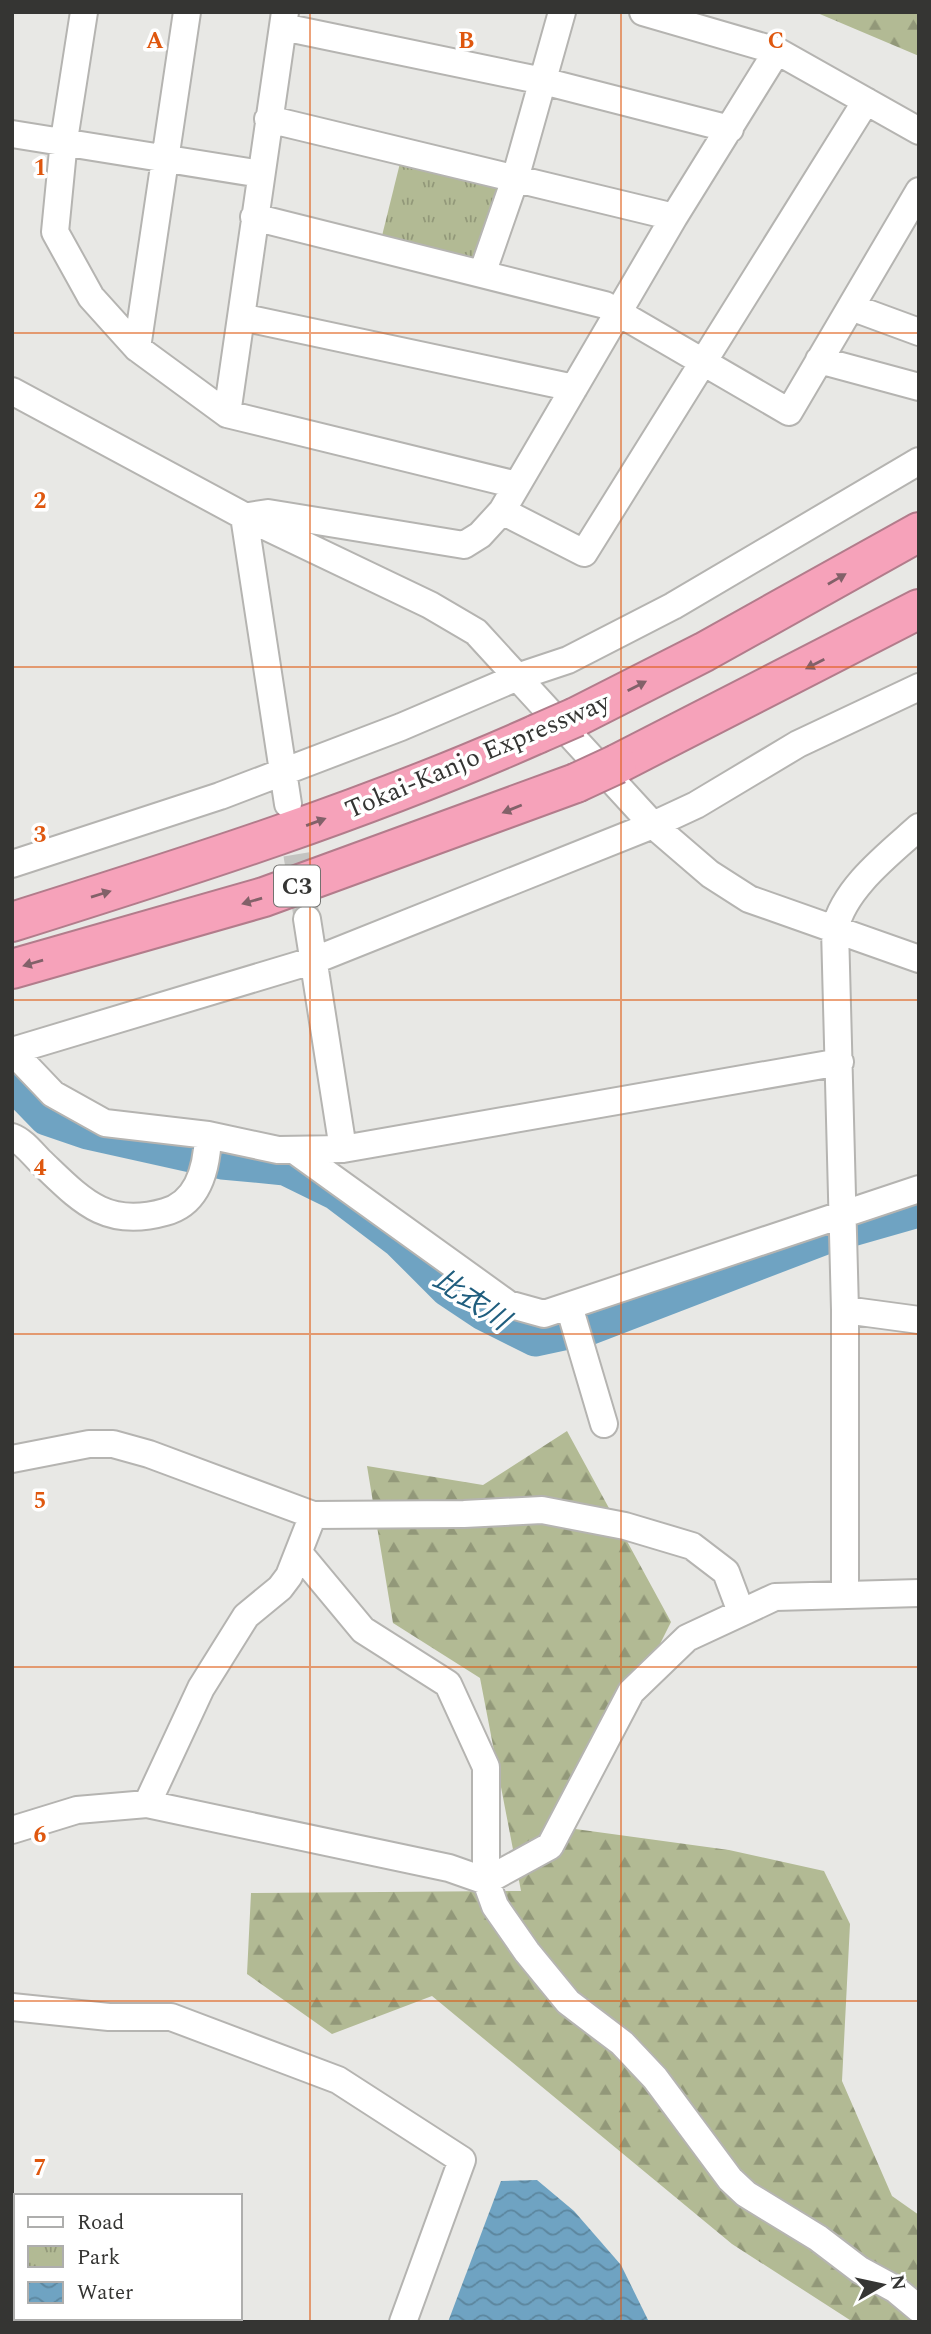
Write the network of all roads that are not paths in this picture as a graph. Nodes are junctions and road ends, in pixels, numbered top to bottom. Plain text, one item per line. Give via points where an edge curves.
1 (84, 12) edge
2 (187, 12) edge
3 (562, 12) edge
4 (643, 12) edge
5 (284, 20) edge
6 (777, 51) junction
7 (543, 81) junction
8 (866, 101) junction
9 (268, 120) junction
10 (730, 129) junction
11 (919, 131) edge
12 (12, 134) edge
13 (64, 140) junction
14 (164, 158) junction
15 (261, 174) junction
16 (515, 178) junction
17 (919, 191) edge
18 (254, 216) junction
19 (674, 217) junction
20 (482, 274) junction
21 (850, 307) junction
22 (619, 312) junction
23 (241, 317) junction
24 (919, 332) edge
25 (137, 348) junction
26 (820, 360) junction
27 (704, 362) junction
28 (919, 387) edge
29 (574, 388) junction
30 (12, 391) edge
31 (228, 414) junction
32 (919, 461) edge
33 (517, 485) junction
34 (502, 511) junction
35 (244, 516) junction
36 (919, 532) edge
37 (919, 609) edge
38 (520, 676) junction
39 (919, 687) edge
40 (282, 772) junction
41 (288, 804) tunnel mouth
42 (653, 825) junction
43 (919, 827) edge
44 (12, 864) edge
45 (307, 919) tunnel mouth
46 (12, 922) edge
47 (835, 929) junction
48 (919, 959) edge
49 (315, 960) junction
50 (12, 969) edge
51 (12, 1051) edge
52 (840, 1062) junction
53 (208, 1135) junction
54 (12, 1138) edge
55 (343, 1149) junction
56 (294, 1150) junction
57 (919, 1189) edge
58 (843, 1212) junction
59 (569, 1306) junction
60 (845, 1310) junction
61 (919, 1320) edge
62 (604, 1424) dead end
63 (12, 1459) edge
64 (313, 1516) junction
65 (299, 1553) junction
66 (845, 1593) junction
67 (919, 1593) edge
68 (741, 1612) junction
69 (147, 1804) junction
70 (12, 1830) edge
71 (486, 1881) junction
72 (12, 2007) edge
73 (919, 2309) edge
74 (403, 2322) edge

1 - 13 street
2 - 14 street
3 - 7 street
4 - 6 street
5 - 7 street
5 - 9 street
6 - 8 street
6 - 10 street
7 - 10 street
7 - 16 street
8 - 11 street
8 - 27 street
9 - 15 street
9 - 16 street
10 - 19 street
12 - 13 street
13 - 14 street
13 - 25 street via 55,232 91,297
14 - 15 street
14 - 25 street
15 - 18 street
16 - 19 street
16 - 20 street
17 - 21 street
18 - 20 street
18 - 23 street
19 - 22 street
20 - 22 street
21 - 24 street
21 - 26 street
22 - 27 street
22 - 29 street
23 - 29 street
23 - 31 street
25 - 31 street
26 - 27 street via 789,412
26 - 28 street
27 - 34 street via 584,553
29 - 33 street
30 - 35 street
31 - 33 street
32 - 38 street via 673,606 568,660
33 - 34 street
34 - 35 street via 481,536 464,545 268,513
35 - 38 street via 477,632
35 - 40 street
46 -> 36 highway, Tokai-Kanjo Expressway / C3, bridge via 230,854 537,734 704,652
37 -> 50 highway, C3, bridge via 576,783 264,897
38 - 40 street
38 - 42 street
39 - 42 street via 798,744
40 - 41 street
40 - 44 street
42 - 47 street via 710,874 749,899
42 - 49 street
43 - 47 street via 853,892
45 - 49 street
47 - 48 street
47 - 52 street
49 - 51 street
49 - 55 street
51 - 53 street via 53,1094 106,1123
52 - 55 street
52 - 58 street
53 - 54 street via 202,1181 176,1209 139,1219 102,1213
53 - 56 street
55 - 56 street
56 - 59 street via 508,1304 544,1314
57 - 58 street
58 - 59 street
58 - 60 street
59 - 62 street
60 - 61 street
60 - 66 street
63 - 64 street via 89,1444 113,1444
64 - 65 street
64 - 68 street via 542,1510 625,1526 692,1546 726,1572
65 - 69 street via 280,1588 246,1616 201,1688
65 - 71 street via 363,1630 447,1684 486,1767
66 - 67 street
66 - 68 street via 775,1597
68 - 71 street via 687,1638 631,1692 550,1846
69 - 70 street via 77,1810
69 - 71 street via 449,1868
71 - 73 street via 495,1906 527,1952 568,2002 622,2043 655,2078 730,2179
72 - 74 street via 109,2017 171,2017 338,2080 462,2160

